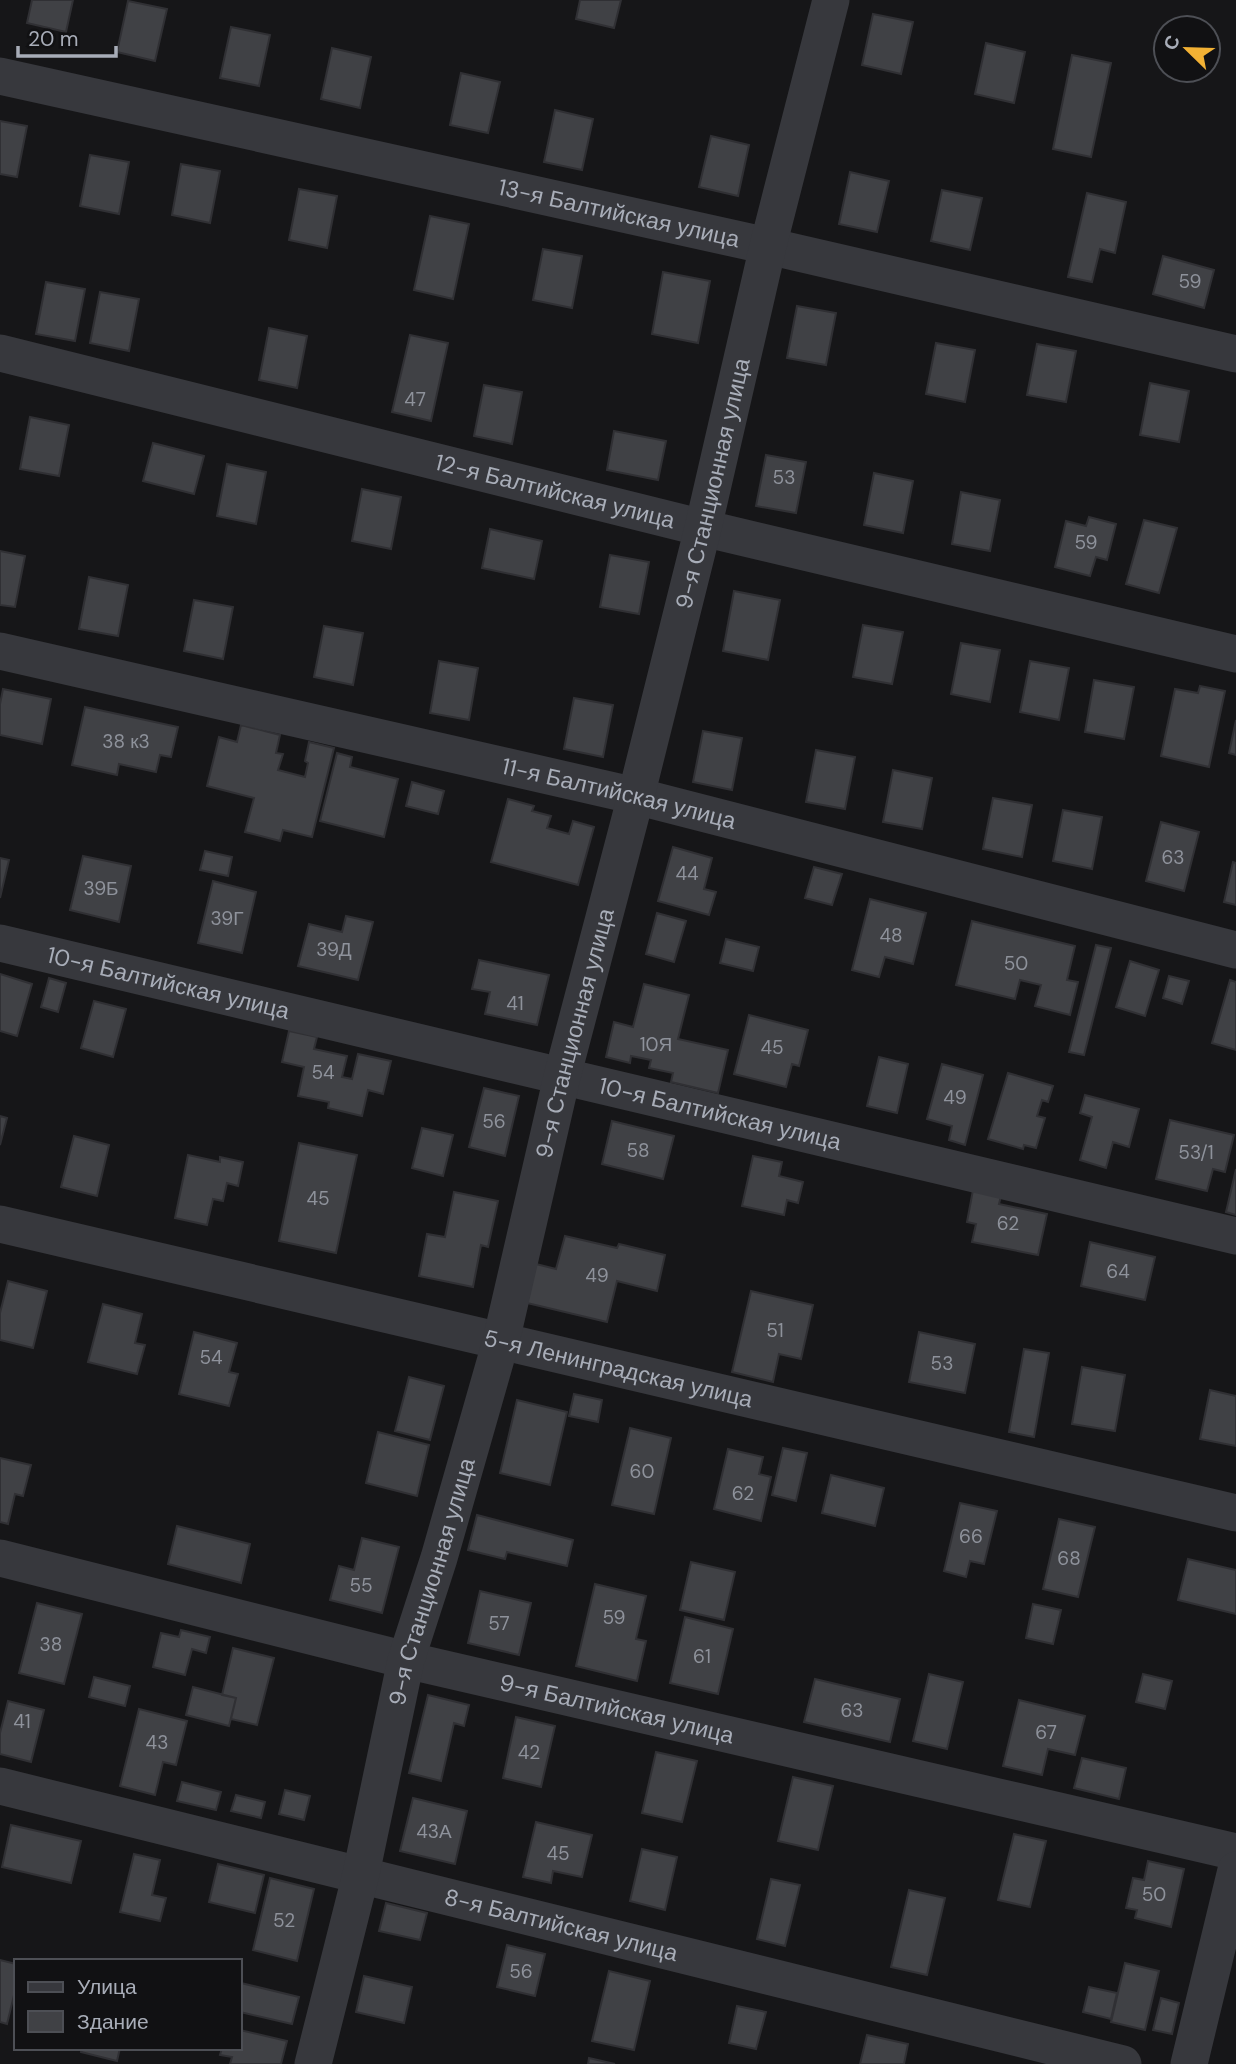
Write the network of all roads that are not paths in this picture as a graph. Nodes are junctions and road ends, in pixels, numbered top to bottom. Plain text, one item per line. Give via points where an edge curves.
1 (831, 0) edge
2 (0, 76) edge
3 (768, 246) junction
4 (0, 353) edge
5 (1236, 354) edge
6 (703, 527) junction
7 (0, 651) edge
8 (1236, 654) edge
9 (636, 796) junction
10 (0, 943) edge
11 (1236, 950) edge
12 (562, 1077) junction
13 (0, 1224) edge
14 (1236, 1236) edge
15 (501, 1342) junction
16 (1236, 1513) edge
17 (0, 1558) edge
18 (407, 1660) junction
19 (0, 1786) edge
20 (1236, 1852) edge
21 (1236, 1870) edge
22 (361, 1874) junction
23 (313, 2064) edge
24 (1123, 2064) edge
25 (1189, 2064) edge

1 - 3 street, 9-я Станционная улица
2 - 3 street, 13-я Балтийская улица
3 - 5 street, 13-я Балтийская улица
3 - 6 street, 9-я Станционная улица
4 - 6 street, 12-я Балтийская улица
6 - 8 street, 12-я Балтийская улица
6 - 9 street, 9-я Станционная улица
7 - 9 street, 11-я Балтийская улица
9 - 11 street, 11-я Балтийская улица
9 - 12 street, 9-я Станционная улица
10 - 12 street, 10-я Балтийская улица
12 - 14 street, 10-я Балтийская улица
12 - 15 street, 9-я Станционная улица
13 - 15 street, 5-я Ленинградская улица
15 - 16 street, 5-я Ленинградская улица
15 - 18 street, 9-я Станционная улица
17 - 18 street, 9-я Балтийская улица
18 - 20 street, 9-я Балтийская улица
18 - 22 street, 9-я Станционная улица
19 - 22 street, 8-я Балтийская улица
21 - 25 street
22 - 23 street, 9-я Станционная улица
22 - 24 street, 8-я Балтийская улица

